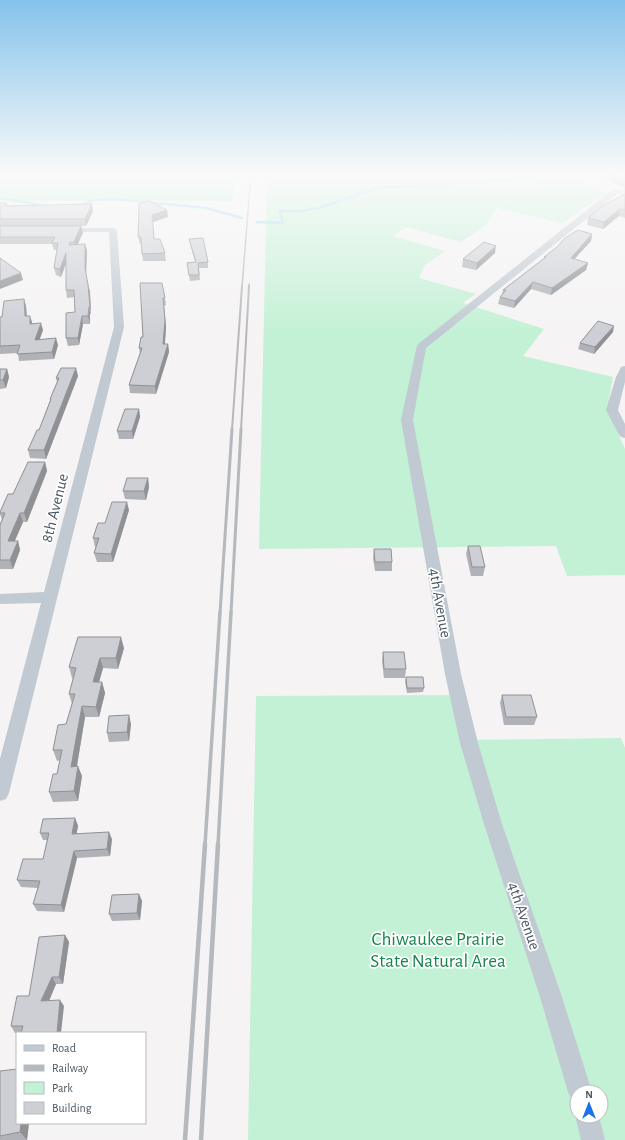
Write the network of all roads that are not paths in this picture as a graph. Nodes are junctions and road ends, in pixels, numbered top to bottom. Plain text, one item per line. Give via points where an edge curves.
1 (574, 227) edge
2 (53, 230) edge
3 (625, 369) edge
4 (625, 435) edge
5 (50, 597) junction
6 (0, 599) edge
7 (0, 793) edge
8 (578, 1084) edge
9 (589, 1124) edge
10 (594, 1140) edge

1 - 8 street, 4th Avenue via 421,347 406,420 453,674 469,744
2 - 5 street, 8th Avenue via 113,230 119,327
3 - 4 street via 612,410
5 - 6 street
5 - 7 street, 8th Avenue
9 - 10 street

